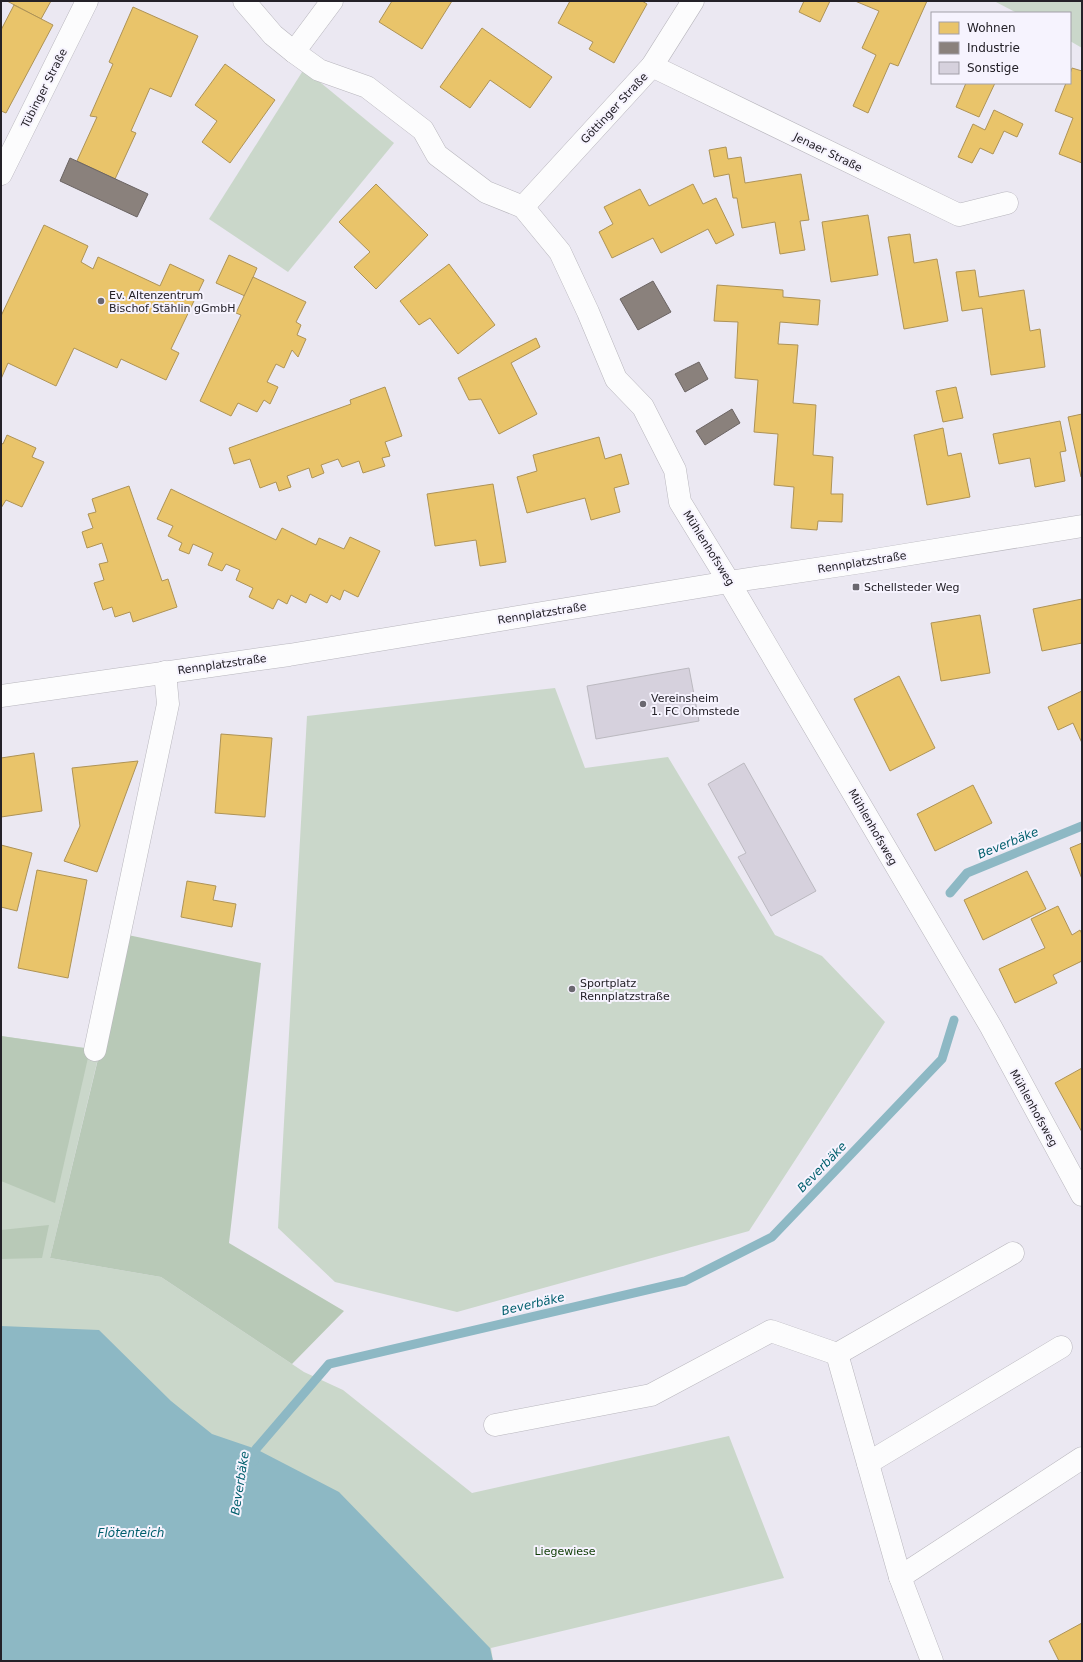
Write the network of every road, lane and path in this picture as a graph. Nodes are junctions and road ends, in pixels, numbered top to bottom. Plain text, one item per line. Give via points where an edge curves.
1 (88, 1) edge
2 (244, 1) edge
3 (332, 1) edge
4 (693, 1) edge
5 (294, 52) junction
6 (652, 66) junction
7 (8, 143) edge
8 (1, 174) edge
9 (1008, 203) dead end
10 (524, 206) junction
11 (1082, 526) edge
12 (730, 582) junction
13 (165, 672) junction
14 (1, 696) edge
15 (95, 1050) dead end
16 (1082, 1196) edge
17 (1013, 1253) dead end
18 (1061, 1346) dead end
19 (837, 1354) junction
20 (495, 1425) dead end
21 (1082, 1458) edge
22 (868, 1463) junction
23 (900, 1577) junction
24 (932, 1661) edge

1 - 7 street, Tübinger Straße
2 - 5 street via 274,35
3 - 5 street
4 - 6 street, Göttinger Straße
5 - 10 street via 319,70 367,87 423,130 437,155 486,192
6 - 9 street, Jenaer Straße via 959,215
6 - 10 street, Göttinger Straße
7 - 8 street, Tübinger Straße
10 - 12 street, Mühlenhofsweg via 560,252 616,379 643,407 675,470 680,502
11 - 12 street, Rennplatzstraße
12 - 13 street, Rennplatzstraße via 289,655
12 - 16 street, Mühlenhofsweg via 990,1027
13 - 14 street, Rennplatzstraße
13 - 15 street via 168,704
17 - 19 street
18 - 22 street
19 - 20 street via 771,1331 651,1395
19 - 22 street
21 - 23 street
22 - 23 street
23 - 24 street

